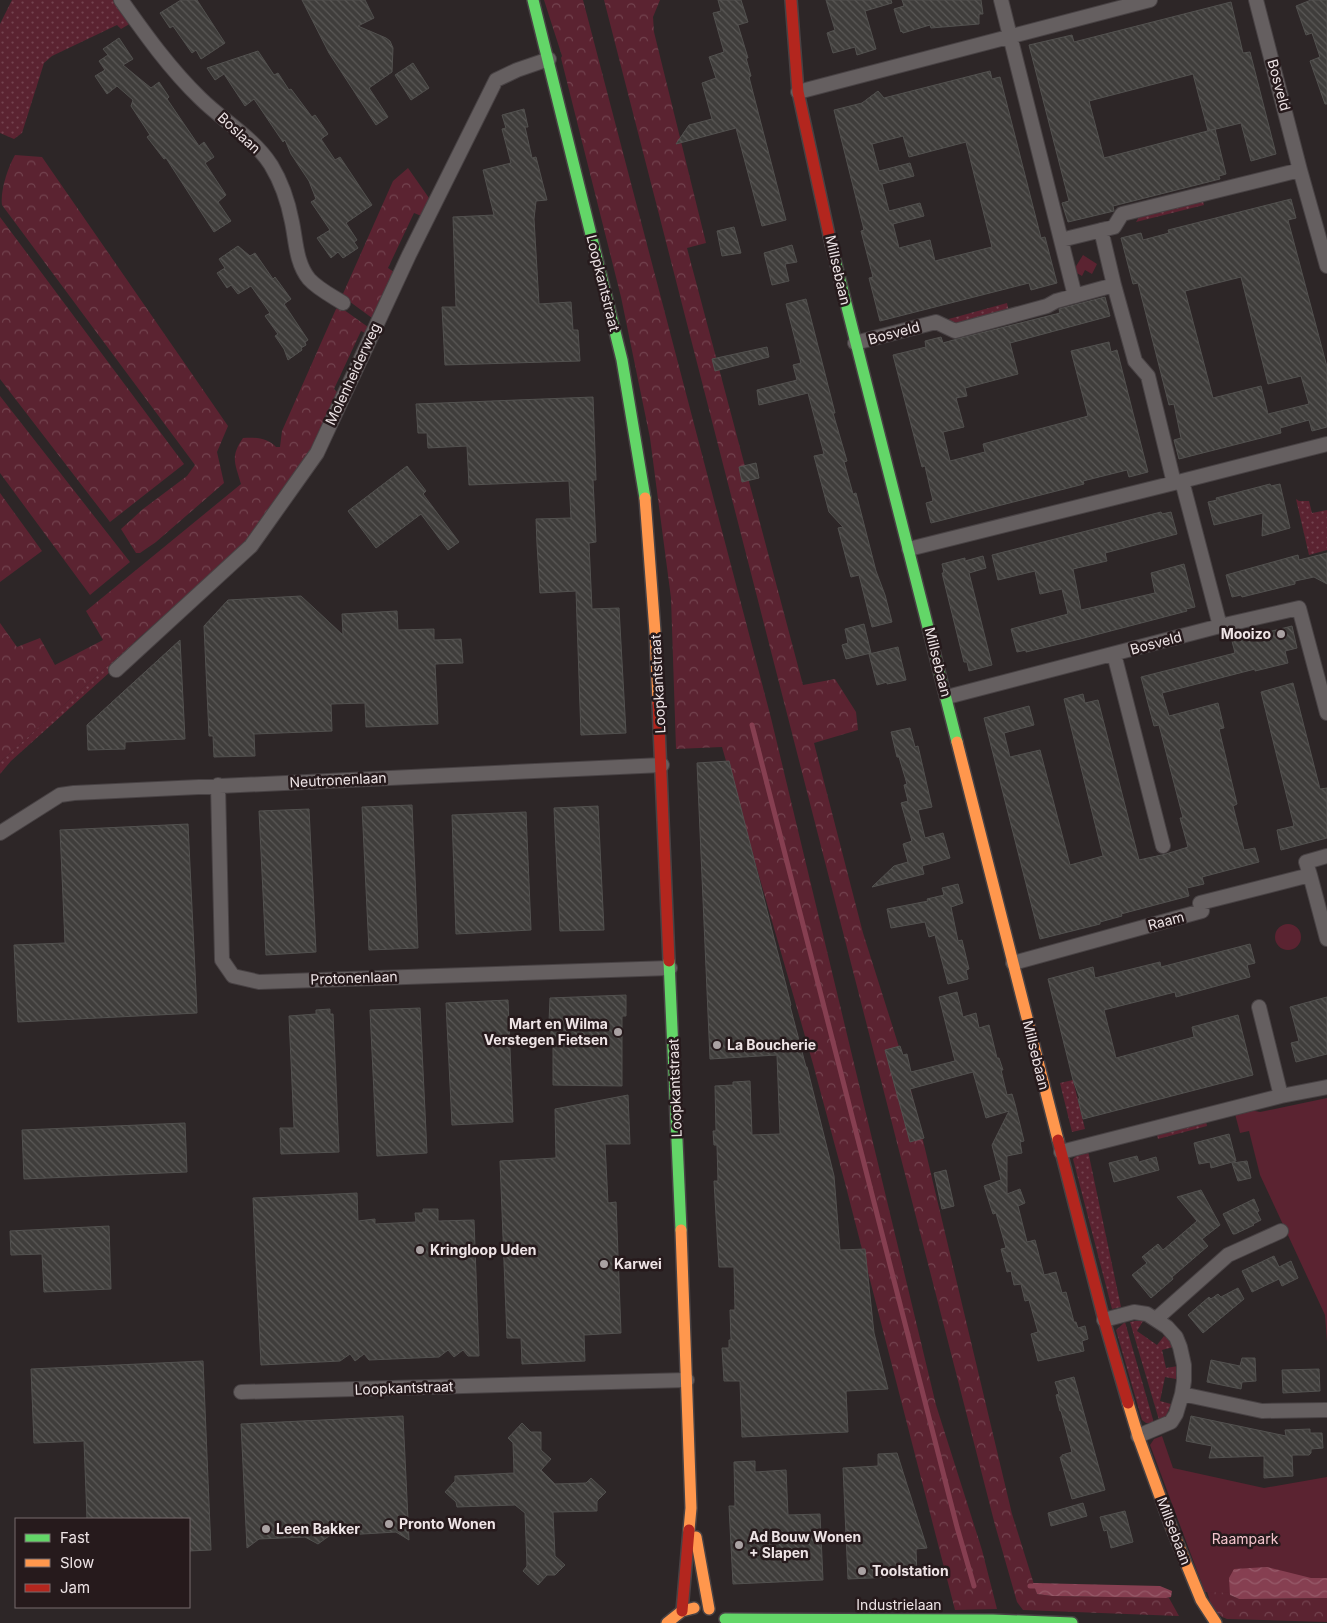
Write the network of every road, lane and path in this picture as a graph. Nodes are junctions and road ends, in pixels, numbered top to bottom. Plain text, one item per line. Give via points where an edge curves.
1 (122, 0) edge
2 (533, 0) edge
3 (791, 0) edge
4 (1001, 0) edge
5 (1150, 0) edge
6 (1256, 0) edge
7 (1010, 36) junction
8 (549, 59) junction
9 (798, 92) junction
10 (1300, 170) junction
11 (1101, 230) junction
12 (1061, 240) junction
13 (1326, 256) edge
14 (1114, 285) junction
15 (1074, 296) junction
16 (343, 302) dead end
17 (855, 343) junction
18 (1327, 444) edge
19 (1178, 482) junction
20 (909, 549) junction
21 (1220, 626) junction
22 (1114, 654) junction
23 (116, 670) dead end
24 (947, 697) junction
25 (1327, 713) edge
26 (662, 765) junction
27 (218, 785) junction
28 (0, 834) edge
29 (1163, 846) dead end
30 (1327, 856) edge
31 (1310, 875) junction
32 (1327, 939) edge
33 (1013, 963) junction
34 (670, 968) junction
35 (1259, 1007) dead end
36 (1327, 1088) edge
37 (1281, 1096) junction
38 (1061, 1152) junction
39 (1281, 1231) dead end
40 (1156, 1319) junction
41 (1104, 1320) junction
42 (687, 1380) junction
43 (241, 1392) dead end
44 (1182, 1394) junction
45 (1326, 1410) dead end
46 (1138, 1436) junction
47 (691, 1508) junction
48 (709, 1609) junction
49 (682, 1611) junction
50 (727, 1621) edge
51 (667, 1623) edge
52 (1072, 1623) edge
53 (1216, 1623) edge

1 - 16 street, Boslaan via 171,66 200,98 255,145 270,164 283,185 298,260 309,279
2 - 8 street, Loopkantstraat
3 - 9 street, Millsebaan
4 - 7 street
5 - 7 street
6 - 10 street, Bosveld
7 - 9 street
7 - 12 street
8 - 23 street, Molenheiderweg via 496,80 409,255 317,453 251,546
8 - 26 street, Loopkantstraat via 622,360 646,502
9 - 17 street, Millsebaan
10 - 11 street via 1122,214 1114,226
10 - 13 street, Bosveld
11 - 12 street
11 - 14 street
12 - 15 street
14 - 15 street, Bosveld
14 - 19 street via 1136,361 1148,376
15 - 17 street, Bosveld via 955,331 936,322
17 - 20 street, Millsebaan
18 - 19 street
19 - 20 street
19 - 21 street
20 - 24 street, Millsebaan
21 - 22 street, Bosveld
21 - 25 street via 1299,608
22 - 24 street, Bosveld
22 - 29 street
24 - 33 street, Millsebaan
26 - 27 street, Neutronenlaan
26 - 34 street, Loopkantstraat
27 - 28 street, Neutronenlaan via 60,795
27 - 34 street, Protonenlaan via 222,960 233,976 259,982
30 - 31 street via 1306,862
31 - 32 street
31 - 33 street, Raam via 1200,903 1202,912
33 - 38 street, Millsebaan
34 - 42 street, Loopkantstraat
35 - 37 street
36 - 37 street
37 - 38 street
38 - 41 street, Millsebaan
39 - 40 street via 1228,1255
40 - 41 street via 1134,1312
40 - 44 street via 1176,1337 1180,1347 1184,1365
41 - 46 street, Millsebaan
42 - 43 street, Loopkantstraat
42 - 47 street, Loopkantstraat
44 - 45 street via 1262,1411
44 - 46 street via 1171,1422
46 - 53 street, Millsebaan via 1201,1600
47 - 48 street, Loopkantstraat
47 - 49 street, Loopkantstraat
48 - 49 street
48 - 50 street
49 - 51 street
50 - 52 street, Industrielaan via 993,1620

